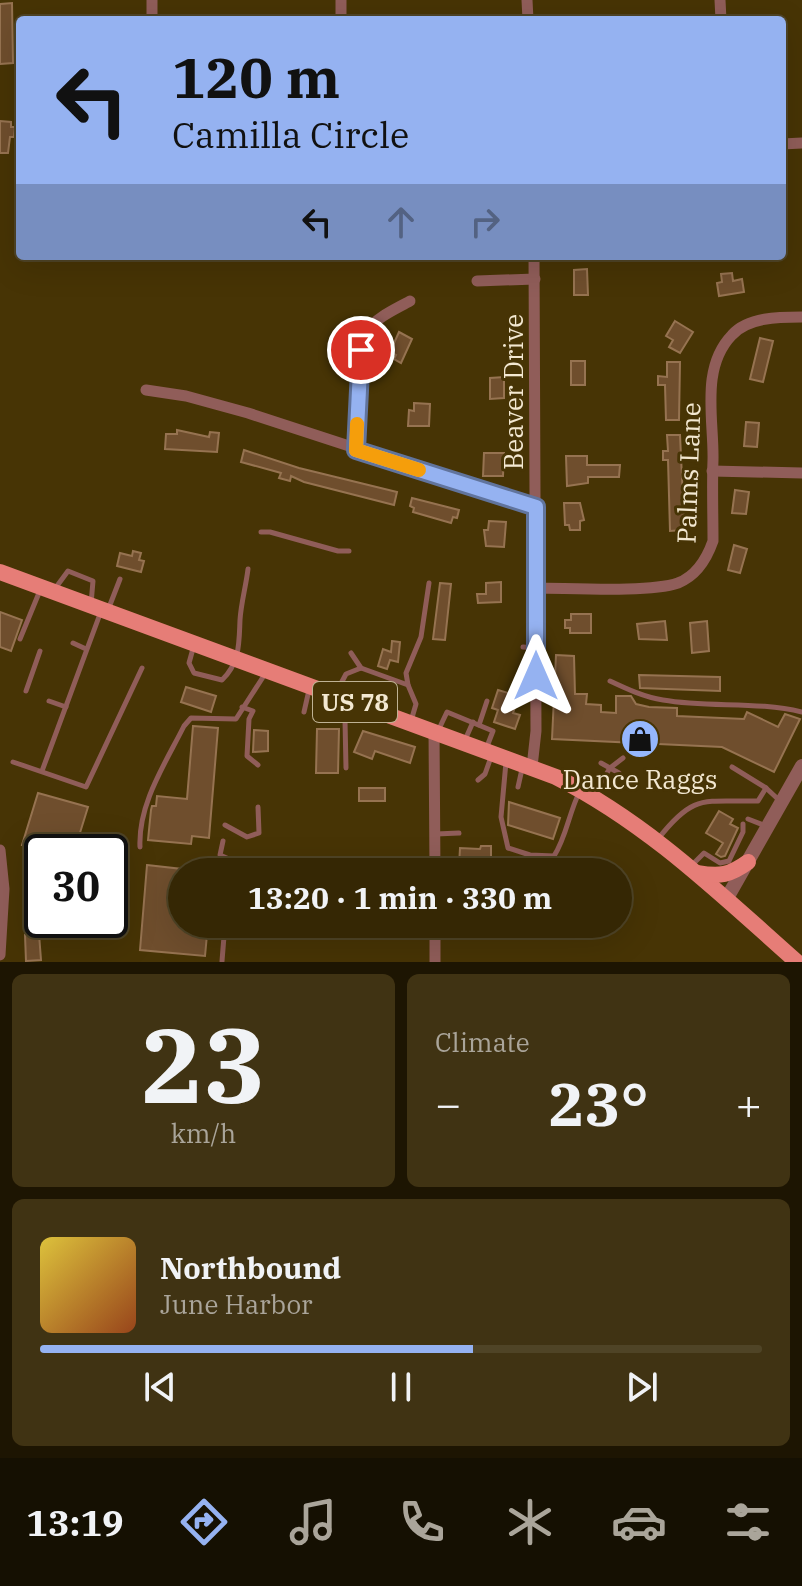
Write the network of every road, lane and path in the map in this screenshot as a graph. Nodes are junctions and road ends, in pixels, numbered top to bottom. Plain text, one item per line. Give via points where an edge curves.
1 (534, 260) edge
2 (535, 279) junction
3 (477, 281) dead end
4 (410, 301) dead end
5 (802, 317) edge
6 (146, 390) dead end
7 (356, 450) junction
8 (712, 471) junction
9 (802, 473) edge
10 (536, 507) junction
11 (261, 532) dead end
12 (349, 551) dead end
13 (248, 569) dead end
14 (0, 572) edge
15 (120, 579) dead end
16 (429, 583) dead end
17 (536, 588) junction
18 (48, 589) junction
19 (100, 608) junction
20 (20, 639) dead end
21 (73, 643) dead end
22 (195, 643) junction
23 (523, 647) dead end
24 (86, 649) junction
25 (536, 649) junction
26 (40, 651) dead end
27 (351, 653) dead end
28 (236, 658) junction
29 (142, 668) dead end
30 (361, 668) junction
31 (267, 669) junction
32 (610, 681) dead end
33 (310, 685) junction
34 (408, 685) junction
35 (26, 691) dead end
36 (335, 694) junction
37 (49, 701) dead end
38 (352, 701) junction
39 (487, 701) dead end
40 (66, 707) junction
41 (242, 707) junction
42 (304, 712) dead end
43 (802, 712) edge
44 (411, 722) junction
45 (476, 724) junction
46 (436, 731) junction
47 (465, 741) junction
48 (495, 753) junction
49 (623, 758) dead end
50 (13, 762) dead end
51 (601, 763) dead end
52 (258, 765) dead end
53 (528, 765) junction
54 (802, 766) edge
55 (732, 767) dead end
56 (346, 768) dead end
57 (610, 768) junction
58 (42, 771) junction
59 (619, 773) dead end
60 (478, 780) dead end
61 (518, 787) dead end
62 (766, 788) junction
63 (587, 793) junction
64 (780, 802) junction
65 (258, 807) dead end
66 (225, 825) dead end
67 (767, 826) junction
68 (459, 833) dead end
69 (435, 834) junction
70 (658, 840) junction
71 (223, 841) dead end
72 (140, 847) dead end
73 (0, 850) edge
74 (227, 858) edge
75 (435, 858) edge
76 (748, 862) junction
77 (694, 870) junction
78 (727, 898) junction
79 (224, 938) edge
80 (435, 938) edge
81 (0, 955) edge
82 (222, 961) edge
83 (435, 962) edge
84 (797, 962) edge

1 - 2 street, Beaver Drive
2 - 3 street
2 - 10 street, Beaver Drive
4 - 7 street via 377,321 364,339
5 - 8 street, Palms Lane via 746,325 721,349 713,374
6 - 7 street via 248,413
7 - 10 street
8 - 9 street
8 - 17 street, Palms Lane via 713,541 702,563 679,583
10 - 17 street, Beaver Drive
11 - 12 lane
13 - 28 lane
14 - 18 main road, US 78
15 - 19 lane
16 - 34 lane via 421,637 406,673
17 - 25 street, Beaver Drive
18 - 19 main road, US 78
18 - 19 lane via 68,571 93,581
18 - 20 lane
19 - 22 main road, US 78
19 - 24 lane
21 - 24 lane
22 - 28 main road, US 78
22 - 28 lane via 189,663 194,673 222,680
23 - 25 lane
24 - 40 lane
25 - 53 street, Beaver Drive via 536,731
26 - 35 lane
27 - 30 lane
28 - 31 main road, US 78
29 - 58 lane via 86,787
30 - 34 lane
30 - 36 lane via 346,674
31 - 33 main road, US 78
31 - 41 lane
32 - 43 lane via 665,701
33 - 36 main road, US 78
33 - 42 lane
34 - 44 lane via 416,704
36 - 38 main road, US 78
37 - 40 lane
38 - 44 main road, US 78
38 - 56 lane via 345,720
39 - 45 lane
40 - 58 lane
41 - 52 lane via 253,711 247,756
41 - 72 lane via 236,719 191,718 184,726 149,794
44 - 46 main road, US 78
45 - 46 lane via 447,712
45 - 47 lane
45 - 48 lane via 493,731
46 - 47 main road, US 78
46 - 69 street
47 - 48 main road, US 78
48 - 53 main road, US 78
48 - 60 lane
48 - 63 lane via 508,848 554,856 565,823
49 - 57 lane
50 - 58 lane
51 - 57 lane
53 - 61 lane
53 - 63 main road, US 78
54 - 64 street
55 - 62 lane
57 - 59 lane
57 - 63 lane
62 - 64 lane
62 - 70 lane via 758,801 698,802 678,813
63 - 70 main road, US 78
64 - 67 street
65 - 66 lane via 259,833 247,837
67 - 76 street
67 - 77 lane via 746,822 729,861 720,863 704,853
68 - 69 lane
69 - 75 street
70 - 77 main road, US 78
71 - 74 lane via 220,855
73 - 81 street
76 - 77 main road via 720,877
76 - 78 street
77 - 78 main road, US 78
78 - 84 main road, US 78
79 - 82 lane
80 - 83 street

